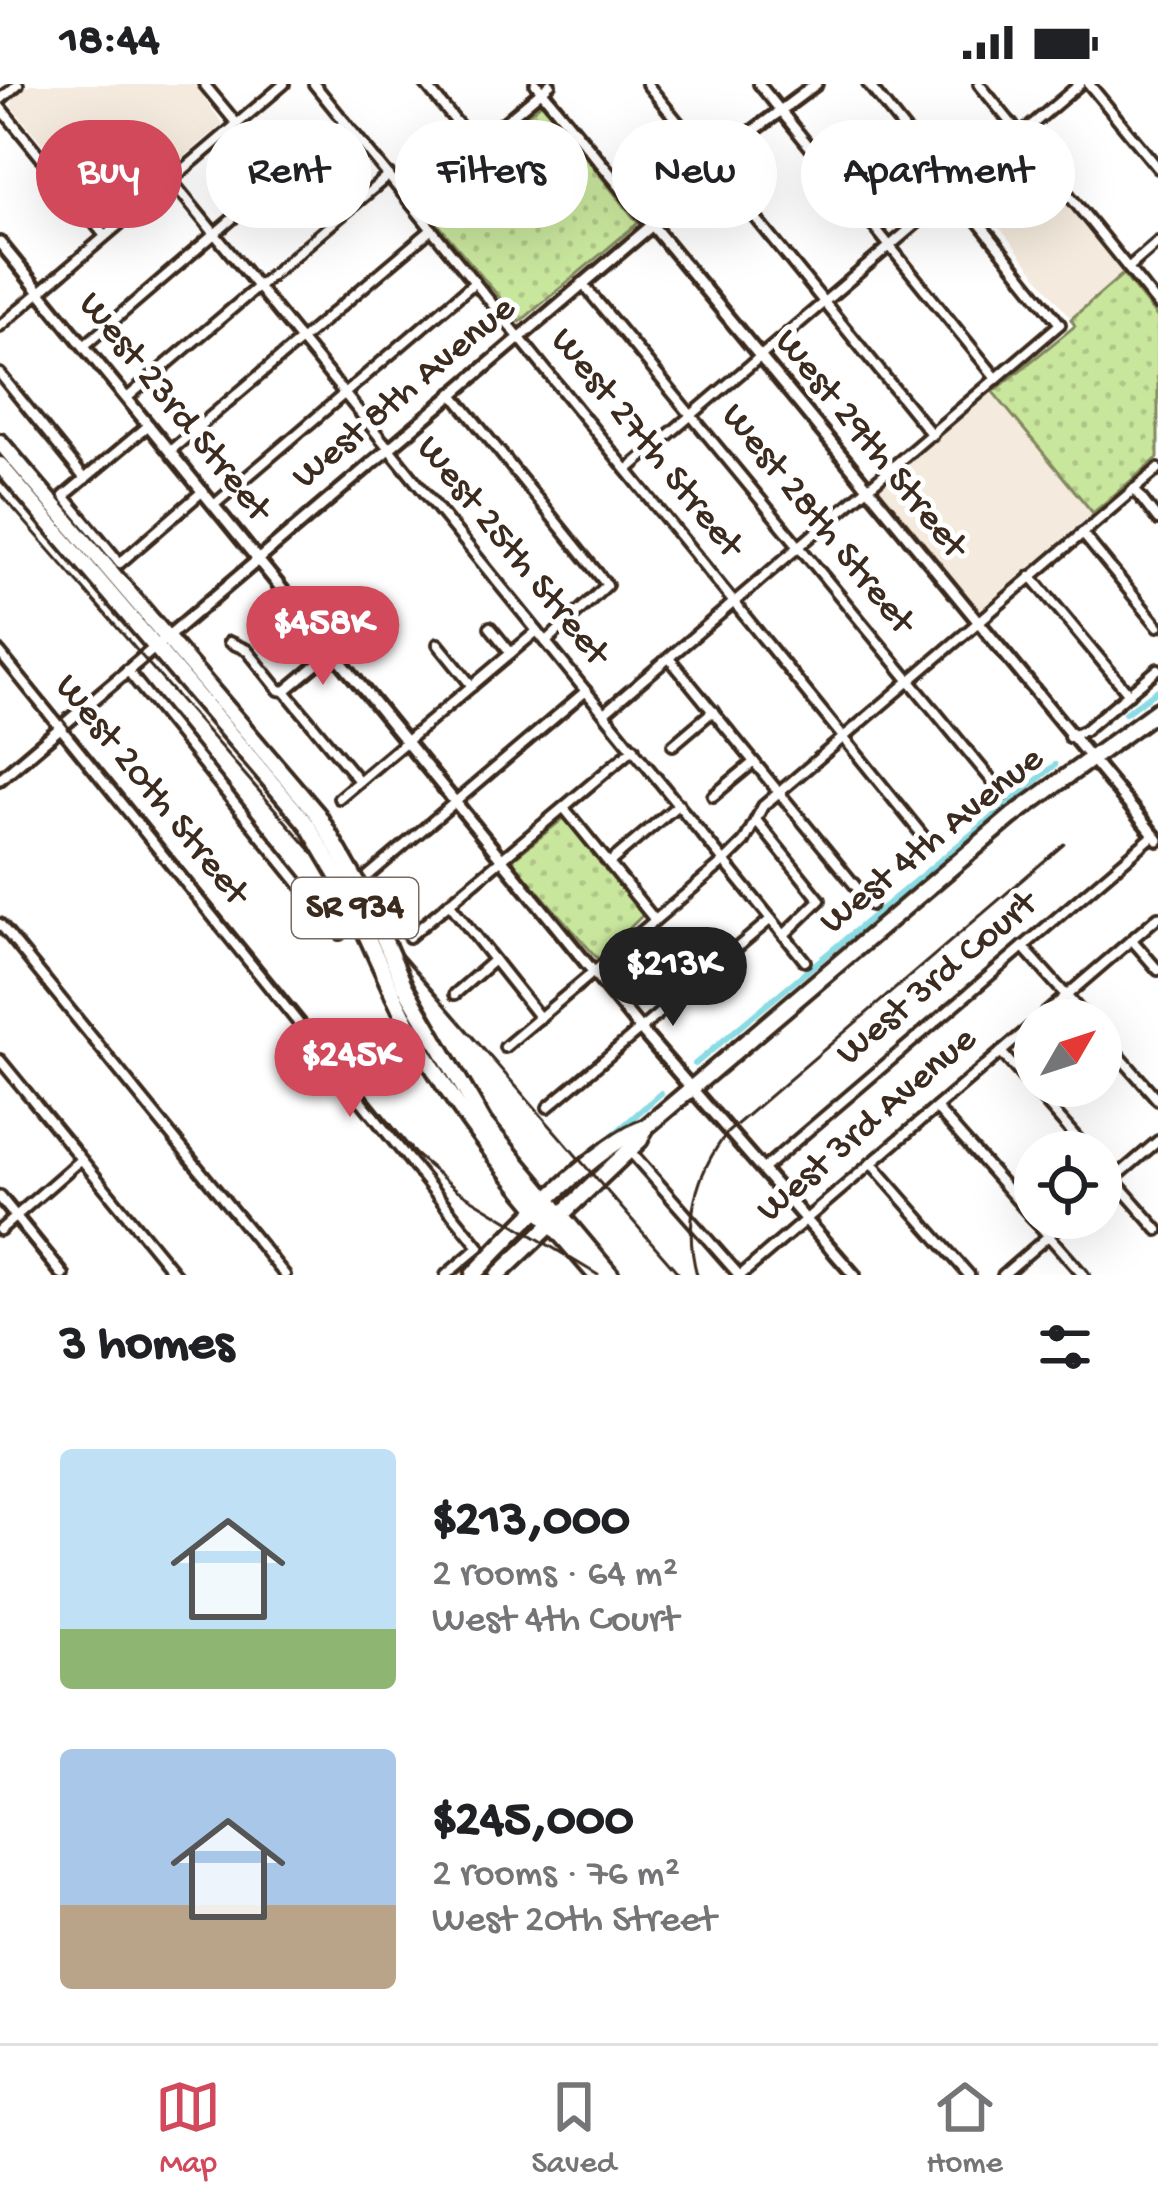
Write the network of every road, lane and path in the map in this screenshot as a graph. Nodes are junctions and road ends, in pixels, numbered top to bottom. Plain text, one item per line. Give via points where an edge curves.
1 (19, 84) edge
2 (204, 84) edge
3 (284, 84) edge
4 (314, 84) edge
5 (425, 84) edge
6 (647, 84) edge
7 (758, 84) edge
8 (815, 84) edge
9 (868, 84) edge
10 (979, 84) edge
11 (1085, 84) edge
12 (543, 86) edge
13 (0, 103) edge
14 (782, 112) junction
15 (234, 120) edge
16 (242, 120) edge
17 (343, 120) edge
18 (455, 120) edge
19 (505, 120) edge
20 (677, 120) edge
21 (772, 120) edge
22 (898, 120) edge
23 (1009, 120) edge
24 (1040, 120) edge
25 (206, 150) edge
26 (371, 153) edge
27 (1158, 168) edge
28 (182, 171) edge
29 (612, 173) edge
30 (389, 175) junction
31 (395, 182) edge
32 (182, 194) edge
33 (1075, 202) edge
34 (114, 228) edge
35 (222, 228) edge
36 (647, 228) edge
37 (655, 228) edge
38 (764, 228) edge
39 (910, 228) edge
40 (985, 228) edge
41 (432, 229) joint
42 (215, 234) junction
43 (105, 236) junction
44 (1158, 242) edge
45 (0, 243) edge
46 (889, 246) junction
47 (1128, 268) junction
48 (476, 282) junction
49 (582, 283) junction
50 (258, 287) junction
51 (40, 292) junction
52 (824, 302) junction
53 (1158, 304) edge
54 (0, 326) edge
55 (519, 336) junction
56 (301, 340) junction
57 (84, 346) junction
58 (759, 357) junction
59 (0, 374) edge
60 (998, 379) junction
61 (452, 392) junction
62 (344, 393) junction
63 (127, 398) junction
64 (692, 415) junction
65 (149, 424) junction
66 (932, 435) junction
67 (0, 442) edge
68 (388, 447) junction
69 (170, 451) junction
70 (0, 465) edge
71 (1158, 469) edge
72 (627, 470) junction
73 (85, 479) junction
74 (1133, 489) junction
75 (203, 491) junction
76 (867, 491) junction
77 (214, 505) junction
78 (1158, 520) edge
79 (1082, 533) junction
80 (801, 547) junction
81 (258, 559) junction
82 (1031, 576) junction
83 (734, 603) junction
84 (976, 624) junction
85 (1158, 626) edge
86 (490, 627) dead end
87 (537, 631) junction
88 (161, 640) junction
89 (229, 642) dead end
90 (546, 642) junction
91 (438, 644) dead end
92 (333, 651) junction
93 (0, 653) edge
94 (511, 653) junction
95 (669, 658) junction
96 (1158, 669) edge
97 (127, 670) junction
98 (909, 680) junction
99 (472, 686) junction
100 (285, 691) junction
101 (586, 691) junction
102 (1129, 694) junction
103 (1158, 710) edge
104 (713, 712) junction
105 (604, 713) junction
106 (60, 728) junction
107 (844, 736) junction
108 (1068, 737) junction
109 (406, 742) junction
110 (673, 745) dead end
111 (634, 748) junction
112 (1087, 760) junction
113 (754, 762) junction
114 (0, 779) edge
115 (359, 781) junction
116 (779, 792) junction
117 (1004, 794) dead end
118 (713, 796) dead end
119 (339, 798) dead end
120 (455, 802) junction
121 (679, 804) junction
122 (564, 808) junction
123 (756, 820) junction
124 (1156, 838) edge
125 (928, 842) dead end
126 (502, 860) junction
127 (724, 861) junction
128 (609, 863) junction
129 (368, 876) dead end
130 (449, 903) junction
131 (871, 905) dead end
132 (1158, 917) edge
133 (771, 918) junction
134 (656, 920) junction
135 (0, 924) edge
136 (340, 934) dead end
137 (784, 935) junction
138 (409, 938) dead end
139 (1132, 940) junction
140 (1023, 947) junction
141 (494, 960) junction
142 (805, 961) dead end
143 (1158, 970) edge
144 (594, 972) junction
145 (455, 994) dead end
146 (1066, 996) junction
147 (1062, 999) edge
148 (1069, 999) edge
149 (540, 1018) junction
150 (640, 1029) junction
151 (1014, 1040) edge
152 (505, 1048) dead end
153 (1001, 1052) junction
154 (1122, 1059) edge
155 (0, 1060) edge
156 (690, 1089) junction
157 (1158, 1100) edge
158 (548, 1107) dead end
159 (936, 1108) junction
160 (646, 1127) junction
161 (1071, 1131) edge
162 (1158, 1141) edge
163 (629, 1150) junction
164 (80, 1160) junction
165 (871, 1163) junction
166 (762, 1170) junction
167 (1122, 1172) edge
168 (1122, 1188) edge
169 (1014, 1197) edge
170 (0, 1198) edge
171 (543, 1207) junction
172 (15, 1217) junction
173 (806, 1220) junction
174 (556, 1221) junction
175 (0, 1230) edge
176 (1158, 1230) edge
177 (1045, 1239) edge
178 (1051, 1239) edge
179 (63, 1275) edge
180 (176, 1275) edge
181 (285, 1275) edge
182 (446, 1275) edge
183 (472, 1275) edge
184 (498, 1275) edge
185 (596, 1275) edge
186 (610, 1275) edge
187 (740, 1275) edge
188 (854, 1275) edge
189 (969, 1275) edge
190 (1003, 1275) edge
191 (1083, 1275) edge

1 - 13 street
2 - 15 street
3 - 16 street
4 - 17 street, West 27th Street
5 - 18 street
6 - 20 street
7 - 14 street
8 - 14 street, West 8th Avenue
9 - 22 street
10 - 23 street
11 - 24 street
11 - 27 street
12 - 19 street
12 - 29 street, West 29th Street
13 - 43 street
14 - 21 street, West 8th Avenue
14 - 46 street
25 - 28 street
26 - 30 street, West 27th Street
30 - 31 street, West 27th Street
30 - 50 street
32 - 42 street, West 25th Street
33 - 47 street
34 - 43 street
35 - 42 street
36 - 49 street, West 8th Avenue
37 - 58 street, West 29th Street
38 - 52 street
39 - 46 street
40 - 60 street via 1060,324
41 - 48 street, West 27th Street
41 - 56 street
42 - 50 street, West 25th Street
42 - 57 street
43 - 51 street
44 - 47 street
45 - 51 street, West 23rd Street
46 - 52 street
46 - 60 street
47 - 53 street
48 - 55 street, West 27th Street
48 - 62 street
49 - 55 street, West 8th Avenue
49 - 64 street, West 28th Street
50 - 56 street, West 25th Street
50 - 63 street
51 - 54 street
51 - 57 street, West 23rd Street
52 - 58 street
52 - 66 street
55 - 61 street, West 8th Avenue
55 - 72 street, West 27th Street
56 - 62 street, West 25th Street
56 - 69 street
57 - 63 street, West 23rd Street
58 - 64 street
58 - 76 street, West 29th Street
59 - 73 street
60 - 66 street
61 - 68 street, West 8th Avenue
61 - 90 street via 608,585
62 - 68 street, West 25th Street
62 - 77 street
63 - 65 street, West 23rd Street
64 - 72 street
64 - 80 street, West 28th Street
65 - 69 street, West 23rd Street
65 - 73 street
66 - 76 street
67 - 88 main road, SR 934
68 - 81 street, West 8th Avenue
68 - 87 street, West 25th Street
69 - 75 street, West 23rd Street
70 - 88 main road, SR 934
71 - 74 street
72 - 83 street, West 27th Street
73 - 75 street via 64,496 120,563
74 - 78 street
74 - 79 street
75 - 77 street, West 23rd Street
76 - 80 street
76 - 84 street, West 29th Street
77 - 81 street, West 23rd Street
79 - 82 street
79 - 85 street
80 - 83 street
80 - 98 street, West 28th Street
81 - 88 street, West 8th Avenue
81 - 92 street, West 23rd Street
82 - 84 street
82 - 102 street
83 - 95 street
83 - 107 street, West 27th Street
84 - 98 street
84 - 108 street, West 29th Street
86 - 94 street
87 - 90 street, West 25th Street
87 - 94 street
88 - 97 street, West 8th Avenue
88 - 171 main road, SR 934, bridge via 313,819 366,898 400,992
89 - 100 street
90 - 101 street, West 25th Street
91 - 99 street
92 - 100 street
92 - 109 street, West 23rd Street
93 - 106 street, West 20th Street
94 - 99 street
95 - 104 street
95 - 105 street
96 - 102 street, West 4th Avenue
97 - 106 street, West 8th Avenue
97 - 136 street
98 - 107 street
98 - 117 street, West 28th Street
99 - 109 street
100 - 115 street
101 - 105 street, West 25th Street
101 - 120 street
102 - 108 street, West 4th Avenue
103 - 112 main road, West 4th Avenue
104 - 110 street
104 - 113 street
105 - 111 street, West 25th Street
106 - 114 street, West 8th Avenue
106 - 182 street, West 20th Street via 479,1247
107 - 116 street
107 - 125 street, West 27th Street
108 - 112 street, West 29th Street
109 - 115 street
109 - 120 street, West 23rd Street
111 - 121 street, West 25th Street
111 - 122 street
112 - 124 street, West 29th Street
112 - 156 main road, West 4th Avenue
113 - 116 street
113 - 118 street
115 - 119 street
116 - 123 street
116 - 131 street
120 - 126 street, West 23rd Street
120 - 129 street
121 - 127 street, West 25th Street
121 - 128 street
122 - 126 street
122 - 128 street
123 - 127 street
123 - 137 street via 820,900
124 - 140 street, West 3rd Court
126 - 130 street
126 - 144 street, West 23rd Street
127 - 133 street, West 25th Street
127 - 134 street
128 - 134 street
130 - 138 street
130 - 141 street
132 - 139 street, West 3rd Avenue
133 - 137 street, West 25th Street
133 - 150 street
134 - 144 street
135 - 181 street
137 - 142 street, West 25th Street
139 - 143 street
139 - 146 street, West 3rd Avenue
140 - 146 street
140 - 166 street, West 3rd Court
141 - 145 street
141 - 149 street
144 - 149 street
144 - 150 street, West 23rd Street
146 - 147 street, West 3rd Avenue
146 - 148 street
149 - 152 street
150 - 156 street, West 23rd Street
150 - 158 street
151 - 153 street, West 3rd Avenue
153 - 159 street, West 3rd Avenue
153 - 161 street
154 - 157 street
155 - 164 street
156 - 160 main road, West 4th Avenue
156 - 166 street, West 23rd Street
159 - 165 street, West 3rd Avenue
159 - 169 street
160 - 163 main road, West 4th Avenue
160 - 171 main road, West 4th Avenue
162 - 167 street
163 - 174 main road, West 4th Avenue
163 - 187 street
164 - 172 street
164 - 180 street
165 - 173 street, West 3rd Avenue
165 - 189 street
166 - 173 street, West 23rd Street
168 - 176 street
170 - 172 street
171 - 174 main road, SR 934
171 - 183 main road, West 4th Avenue
172 - 175 street
172 - 179 street
173 - 187 street, West 3rd Avenue
173 - 188 street, West 23rd Street
174 - 184 main road, West 4th Avenue
174 - 185 main road, SR 934
174 - 186 main road, SR 934
177 - 190 street
178 - 191 street

